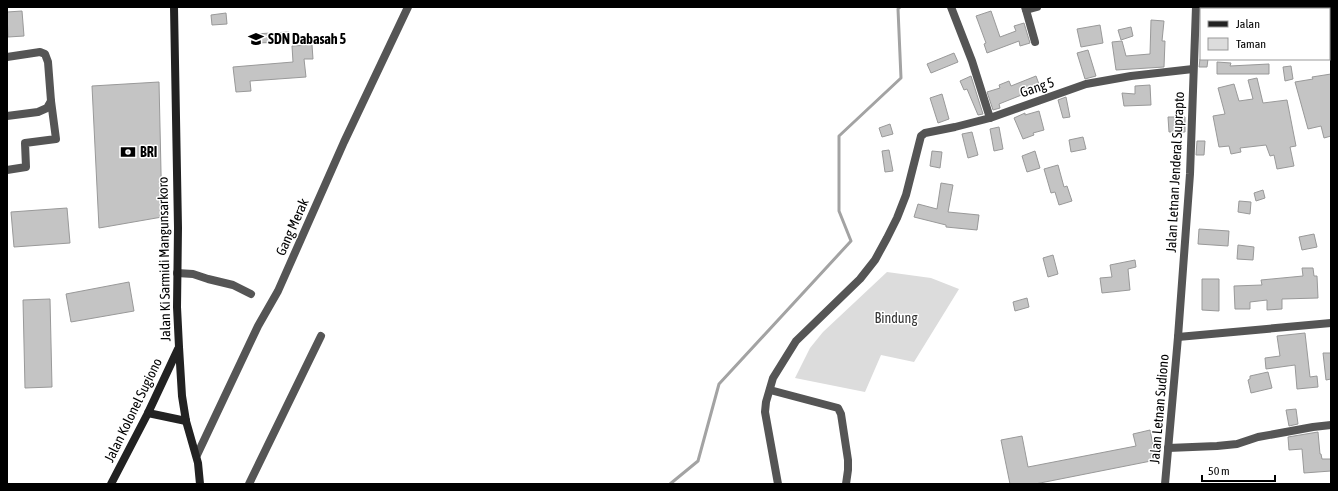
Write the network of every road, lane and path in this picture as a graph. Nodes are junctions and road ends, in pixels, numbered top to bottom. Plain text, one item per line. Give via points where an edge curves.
1 (174, 7) edge
2 (408, 7) edge
3 (951, 7) edge
4 (1037, 7) edge
5 (1196, 7) edge
6 (1026, 9) edge
7 (1035, 42) dead end
8 (7, 56) edge
9 (1193, 69) junction
10 (51, 101) junction
11 (7, 116) edge
12 (990, 118) junction
13 (7, 170) edge
14 (177, 273) junction
15 (251, 294) dead end
16 (1331, 323) edge
17 (321, 336) dead end
18 (1178, 337) junction
19 (179, 347) junction
20 (770, 390) junction
21 (148, 413) junction
22 (186, 421) junction
23 (1331, 425) edge
24 (1168, 448) junction
25 (197, 455) junction
26 (111, 484) edge
27 (200, 484) edge
28 (249, 484) edge
29 (778, 484) edge
30 (846, 484) edge
31 (1165, 484) edge

1 - 14 main road, Jalan Ki Sarmidi Mangunsarkoro
2 - 25 street, Gang Merak via 344,142 278,291 258,326
3 - 12 street
4 - 6 street
5 - 9 street, Jalan Letnan Jenderal Suprapto
6 - 7 street
8 - 10 street via 40,52 45,54
9 - 12 street, Gang 5 via 1086,84
9 - 18 street, Jalan Letnan Jenderal Suprapto via 1190,174
10 - 11 street via 47,108 38,112
10 - 13 street via 56,139 25,143 26,166
12 - 20 street, Gang 5 via 921,136 906,195 875,260 860,279 796,340 773,378
14 - 15 street via 193,274 233,285
14 - 19 main road, Jalan Ki Sarmidi Mangunsarkoro
16 - 18 street
17 - 28 street
18 - 24 street, Jalan Letnan Sudiono
19 - 21 main road, Jalan Kolonel Sugiono
19 - 22 main road, Jalan Ki Sarmidi Mangunsarkoro
20 - 29 street via 765,412
20 - 30 street via 838,408 848,460
21 - 22 main road
21 - 26 main road, Jalan Kolonel Sugiono
22 - 25 main road, Jalan Ki Sarmidi Mangunsarkoro
23 - 24 street via 1237,444
24 - 31 street, Jalan Letnan Sudiono
25 - 27 main road, Jalan Ki Sarmidi Mangunsarkoro

